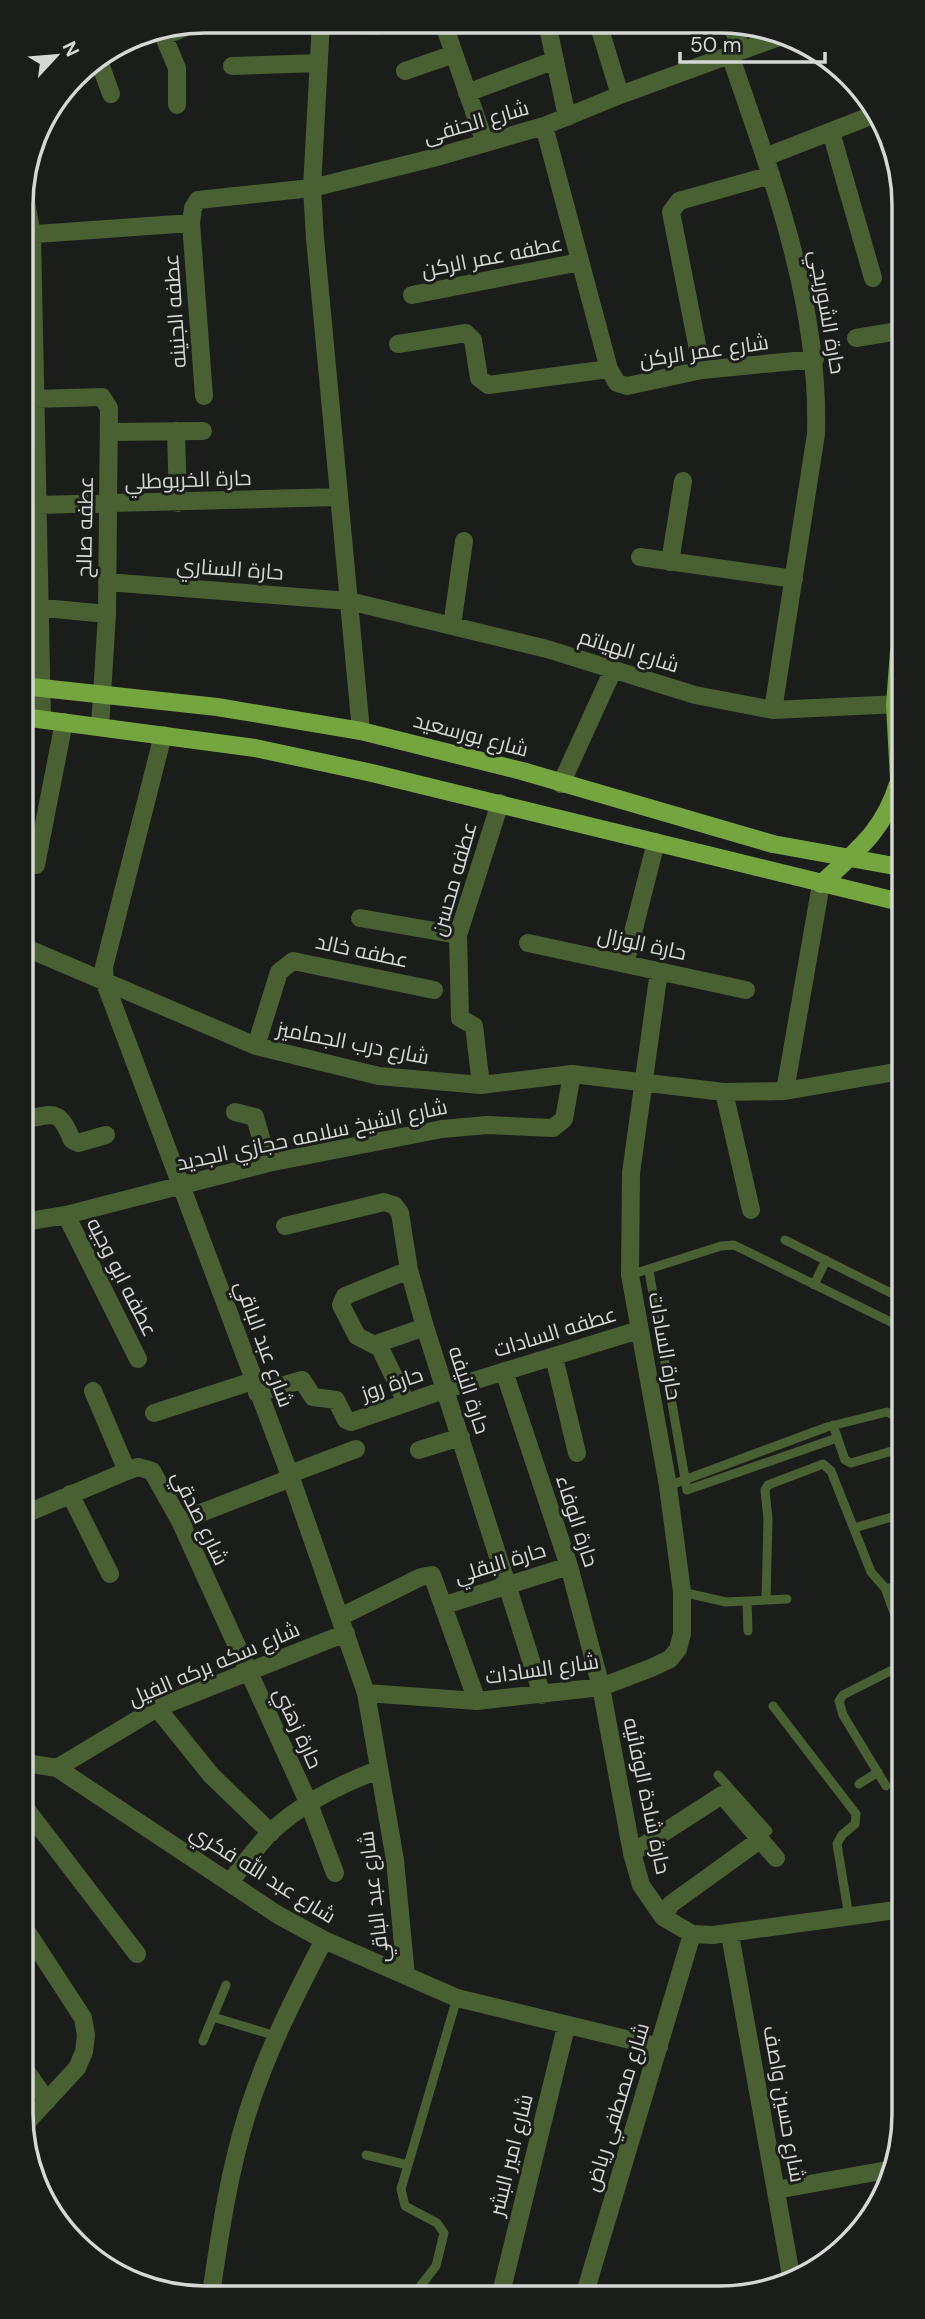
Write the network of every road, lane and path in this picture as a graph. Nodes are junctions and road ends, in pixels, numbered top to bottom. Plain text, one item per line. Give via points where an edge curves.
1 (320, 33) edge
2 (450, 33) edge
3 (549, 33) edge
4 (604, 33) edge
5 (733, 34) edge
6 (165, 38) edge
7 (769, 41) edge
8 (736, 52) junction
9 (454, 54) junction
10 (555, 60) junction
11 (319, 63) junction
12 (232, 66) dead end
13 (102, 68) edge
14 (405, 71) dead end
15 (467, 93) junction
16 (111, 94) dead end
17 (620, 95) junction
18 (177, 105) dead end
19 (567, 117) junction
20 (868, 117) edge
21 (544, 127) junction
22 (831, 132) junction
23 (485, 144) junction
24 (768, 166) junction
25 (313, 188) junction
26 (191, 223) junction
27 (34, 234) edge
28 (580, 262) junction
29 (873, 278) dead end
30 (412, 295) dead end
31 (892, 332) edge
32 (856, 338) dead end
33 (398, 344) dead end
34 (815, 359) junction
35 (609, 369) junction
36 (702, 370) junction
37 (34, 377) edge
38 (204, 396) dead end
39 (35, 399) junction
40 (203, 431) dead end
41 (109, 432) junction
42 (176, 432) junction
43 (682, 481) dead end
44 (339, 497) junction
45 (178, 503) junction
46 (37, 505) junction
47 (108, 505) junction
48 (464, 541) dead end
49 (639, 557) dead end
50 (34, 559) edge
51 (670, 562) junction
52 (794, 579) junction
53 (107, 582) junction
54 (349, 601) junction
55 (34, 607) edge
56 (107, 614) junction
57 (452, 626) junction
58 (34, 630) edge
59 (613, 670) junction
60 (34, 688) edge
61 (41, 689) junction
62 (100, 696) junction
63 (892, 705) edge
64 (773, 710) junction
65 (34, 718) edge
66 (42, 719) junction
67 (64, 722) junction
68 (100, 727) junction
69 (361, 731) junction
70 (163, 735) junction
71 (561, 783) junction
72 (500, 803) junction
73 (892, 804) edge
74 (656, 842) junction
75 (848, 858) junction
76 (36, 865) dead end
77 (892, 866) edge
78 (821, 884) junction
79 (892, 900) edge
80 (360, 918) dead end
81 (458, 935) junction
82 (528, 943) dead end
83 (34, 951) edge
84 (625, 964) junction
85 (659, 971) junction
86 (105, 982) junction
87 (434, 990) dead end
88 (746, 990) dead end
89 (256, 1046) junction
90 (892, 1072) edge
91 (572, 1074) junction
92 (481, 1084) junction
93 (643, 1084) junction
94 (785, 1091) junction
95 (724, 1092) junction
96 (235, 1112) dead end
97 (34, 1118) edge
98 (106, 1135) dead end
99 (268, 1163) junction
100 (183, 1184) junction
101 (751, 1210) dead end
102 (66, 1215) junction
103 (33, 1220) edge
104 (285, 1226) dead end
105 (785, 1240) dead end
106 (826, 1260) junction
107 (409, 1270) junction
108 (649, 1271) junction
109 (630, 1275) junction
110 (814, 1285) junction
111 (891, 1293) edge
112 (891, 1322) edge
113 (425, 1327) junction
114 (639, 1330) junction
115 (376, 1345) junction
116 (554, 1357) junction
117 (138, 1359) dead end
118 (504, 1371) junction
119 (255, 1387) junction
120 (444, 1390) junction
121 (93, 1391) dead end
122 (406, 1402) junction
123 (154, 1413) dead end
124 (891, 1413) edge
125 (833, 1425) junction
126 (461, 1437) junction
127 (837, 1438) junction
128 (356, 1449) dead end
129 (419, 1450) dead end
130 (891, 1451) edge
131 (577, 1453) dead end
132 (127, 1471) junction
133 (290, 1476) junction
134 (676, 1483) junction
135 (70, 1494) junction
136 (33, 1510) edge
137 (891, 1517) edge
138 (180, 1521) junction
139 (854, 1528) junction
140 (569, 1566) junction
141 (110, 1574) dead end
142 (507, 1584) junction
143 (885, 1588) junction
144 (891, 1588) edge
145 (682, 1592) junction
146 (787, 1599) dead end
147 (765, 1600) junction
148 (747, 1601) junction
149 (445, 1605) junction
150 (891, 1605) edge
151 (682, 1614) joint
152 (344, 1624) junction
153 (748, 1630) dead end
154 (891, 1670) edge
155 (246, 1671) junction
156 (601, 1687) junction
157 (366, 1693) junction
158 (542, 1695) junction
159 (477, 1701) junction
160 (773, 1706) dead end
161 (157, 1708) junction
162 (33, 1764) edge
163 (57, 1768) junction
164 (379, 1770) junction
165 (878, 1772) junction
166 (718, 1775) dead end
167 (859, 1784) dead end
168 (886, 1786) dead end
169 (725, 1791) junction
170 (309, 1804) junction
171 (33, 1818) edge
172 (271, 1833) junction
173 (764, 1835) junction
174 (632, 1853) junction
175 (776, 1858) dead end
176 (335, 1873) dead end
177 (230, 1882) junction
178 (891, 1911) edge
179 (663, 1917) junction
180 (849, 1917) junction
181 (692, 1934) junction
182 (730, 1935) junction
183 (324, 1940) junction
184 (33, 1943) edge
185 (137, 1954) dead end
186 (406, 1976) junction
187 (226, 1985) dead end
188 (457, 1998) junction
189 (213, 2017) junction
190 (566, 2027) junction
191 (276, 2036) junction
192 (203, 2041) dead end
193 (659, 2047) junction
194 (33, 2081) edge
195 (47, 2101) junction
196 (33, 2116) edge
197 (366, 2155) dead end
198 (408, 2165) junction
199 (882, 2171) edge
200 (776, 2190) junction
201 (790, 2271) edge
202 (213, 2286) edge
203 (420, 2286) edge
204 (502, 2286) edge
205 (587, 2286) edge

1 - 11 street
2 - 9 street
3 - 10 street
4 - 17 street
5 - 8 street, حارة الشوربجي
6 - 18 street via 177,68
7 - 8 street, شارع الحنفى
8 - 17 street, شارع الحنفى
8 - 24 street, حارة الشوربجي
9 - 14 street
9 - 15 street
10 - 15 street
10 - 19 street
11 - 12 street
11 - 25 street
13 - 16 street
15 - 23 street
17 - 19 street, شارع الحنفى
19 - 21 street, شارع الحنفى
20 - 22 street
21 - 23 street, شارع الحنفى
21 - 28 street
22 - 24 street
22 - 29 street
23 - 25 street, شارع الحنفى
24 - 34 street, حارة الشوربجي via 791,243
24 - 36 street via 674,205 671,212
25 - 26 street, شارع الحنفى via 203,198 195,202
25 - 44 street
26 - 27 street
26 - 38 street, عطفه الجنينه
28 - 30 street, عطفه عمر الركن
28 - 35 street
31 - 32 street
33 - 35 street, شارع عمر الركن via 466,333 473,340 479,378 488,385
34 - 36 street, شارع عمر الركن
34 - 52 street, حارة الشوربجي via 816,434
35 - 36 street, شارع عمر الركن via 622,386
37 - 39 street
39 - 41 street, عطفه صالح via 102,397 109,408
39 - 46 street
40 - 42 street
41 - 42 street
41 - 47 street, عطفه صالح
42 - 45 street
43 - 51 street
44 - 45 street, حارة الخربوطلي
44 - 54 street
45 - 47 street, حارة الخربوطلي
46 - 47 street, حارة الخربوطلي
46 - 50 street
47 - 53 street, عطفه صالح
48 - 57 street
49 - 51 street
51 - 52 street
52 - 64 street, حارة الشوربجي
53 - 54 street, حارة السناري
53 - 56 street, عطفه صالح
54 - 57 street, شارع الهياتم
54 - 69 street
55 - 56 street
56 - 62 street, عطفه صالح
57 - 59 street, شارع الهياتم
58 - 61 street
59 - 64 street, شارع الهياتم via 695,695
59 - 71 street
60 - 61 main road, شارع بورسعيد
61 - 62 main road, شارع بورسعيد
61 - 66 street
62 - 68 street, عطفه صالح
62 - 69 main road, شارع بورسعيد via 217,707
63 - 64 street, شارع الهياتم
65 - 66 main road
66 - 67 main road
67 - 68 main road
67 - 76 street
68 - 70 main road
69 - 71 main road, شارع بورسعيد
70 - 72 main road via 255,748
70 - 86 street, شارع عبد الباقي via 104,967
71 - 75 main road, شارع بورسعيد via 727,833
72 - 74 main road
72 - 81 street, عطفه محسن
73 - 75 main road via 880,826
74 - 78 main road
74 - 84 street
75 - 77 main road, شارع بورسعيد
75 - 78 main road
78 - 79 main road
78 - 94 street
80 - 81 street
81 - 92 street, عطفه محسن via 460,1018 474,1026
82 - 84 street, حارة الوزال
83 - 86 street, شارع درب الجماميز
84 - 85 street, حارة الوزال
85 - 88 street, حارة الوزال
85 - 93 street, حارة السادات
86 - 89 street, شارع درب الجماميز
86 - 100 street, شارع عبد الباقي
87 - 89 street, عطفه خالد via 293,961 279,972
89 - 92 street, شارع درب الجماميز via 379,1076
90 - 94 street, شارع درب الجماميز
91 - 92 street, شارع درب الجماميز
91 - 93 street, شارع درب الجماميز
91 - 99 street, شارع الشيخ سلامه حجازي الجديد via 564,1119 553,1128 487,1125 442,1129
93 - 95 street, شارع درب الجماميز
93 - 109 street, حارة السادات via 631,1173
94 - 95 street, شارع درب الجماميز
95 - 101 street
96 - 99 street via 255,1116
97 - 98 street via 57,1115 78,1143
99 - 100 street, شارع الشيخ سلامه حجازي الجديد
100 - 102 street, شارع الشيخ سلامه حجازي الجديد
100 - 119 street, شارع عبد الباقي
102 - 103 street, شارع الشيخ سلامه حجازي الجديد
102 - 117 street, عطفه ابو وجيه
104 - 107 street, حارة النيفه via 389,1203 400,1213
105 - 106 lane
106 - 110 lane
106 - 111 lane
107 - 113 street, حارة النيفه
107 - 115 street via 345,1296 341,1302 357,1336
108 - 109 lane
108 - 110 lane via 734,1245
108 - 134 lane
109 - 114 street, حارة السادات
110 - 112 lane
113 - 115 street
113 - 120 street, حارة النيفه
114 - 116 street, عطفه السادات
114 - 134 street, حارة السادات
115 - 122 street
116 - 118 street, عطفه السادات
116 - 131 street
118 - 120 street, عطفه السادات
118 - 140 street, حارة الوفاء
119 - 122 street, حارة روز via 302,1380 313,1397 336,1400 349,1422
119 - 123 street
119 - 133 street, شارع عبد الباقي
120 - 122 street, حارة روز
120 - 126 street, حارة النيفه
121 - 132 street
124 - 125 lane
125 - 127 lane
125 - 134 lane
126 - 129 street
126 - 142 street, حارة النيفه
127 - 130 lane via 851,1464
127 - 134 lane via 691,1490
128 - 133 street
132 - 135 street
132 - 138 street, شارع صدقي via 138,1467 152,1471
133 - 138 street
133 - 152 street, شارع عبد الباقي
134 - 145 street, حارة السادات
135 - 136 street
135 - 141 street
137 - 139 lane
138 - 155 street, شارع صدقي
139 - 143 lane via 871,1572
139 - 147 lane via 826,1465 768,1485 764,1494 768,1519
140 - 142 street, حارة البقلي
140 - 156 street, حارة الوفاء
142 - 149 street, حارة البقلي
142 - 158 street, حارة النيفه
143 - 144 lane
143 - 150 lane
145 - 148 lane via 726,1602
145 - 151 street, حارة السادات
146 - 147 lane
147 - 148 lane
148 - 153 lane
149 - 152 street, شارع سكه بركه الفيل via 436,1580 428,1574
149 - 159 street
151 - 156 street, شارع السادات via 680,1642 670,1659
152 - 155 street, شارع سكه بركه الفيل
152 - 157 street, شارع عبد الباقي
154 - 165 lane via 839,1701
155 - 161 street, شارع سكه بركه الفيل
155 - 170 street, حارة زهني
156 - 158 street, شارع السادات
156 - 174 street, حارة شادة الوفائيه
157 - 159 street, شارع السادات
157 - 164 street, شارع عبد الباقي
158 - 159 street, شارع السادات
160 - 180 lane via 856,1814 855,1824 838,1844
161 - 163 street, شارع سكه بركه الفيل
161 - 172 street via 211,1775
162 - 163 street
163 - 177 street, شارع عبد الله فكري
164 - 170 street
164 - 186 street, شارع عبد الباقي via 395,1860
165 - 167 lane
165 - 168 lane
166 - 169 lane
169 - 173 street
169 - 174 street
170 - 172 street
170 - 176 street, حارة زهني
171 - 185 street
172 - 177 street
173 - 175 street
173 - 179 street via 679,1898
174 - 179 street, حارة شادة الوفائيه via 641,1885
177 - 183 street, شارع عبد الله فكري
178 - 180 street
179 - 181 street, حارة شادة الوفائيه
180 - 182 street
181 - 182 street
181 - 193 street, شارع مصطفي رياض
182 - 200 street, شارع حسين واصف
183 - 186 street, شارع عبد الله فكري
183 - 191 street
184 - 195 street via 83,2018 86,2035 77,2068
186 - 188 street, شارع عبد الله فكري
187 - 189 lane
188 - 190 street, شارع عبد الله فكري
188 - 198 lane
189 - 191 lane
189 - 192 lane
190 - 193 street, شارع عبد الله فكري
190 - 204 street, شارع امير البشر
191 - 202 street via 248,2111 225,2202
193 - 205 street, شارع مصطفي رياض
194 - 195 street
195 - 196 street
197 - 198 lane
198 - 203 lane via 402,2201 440,2226 445,2238 436,2266
199 - 200 street
200 - 201 street, شارع حسين واصف

